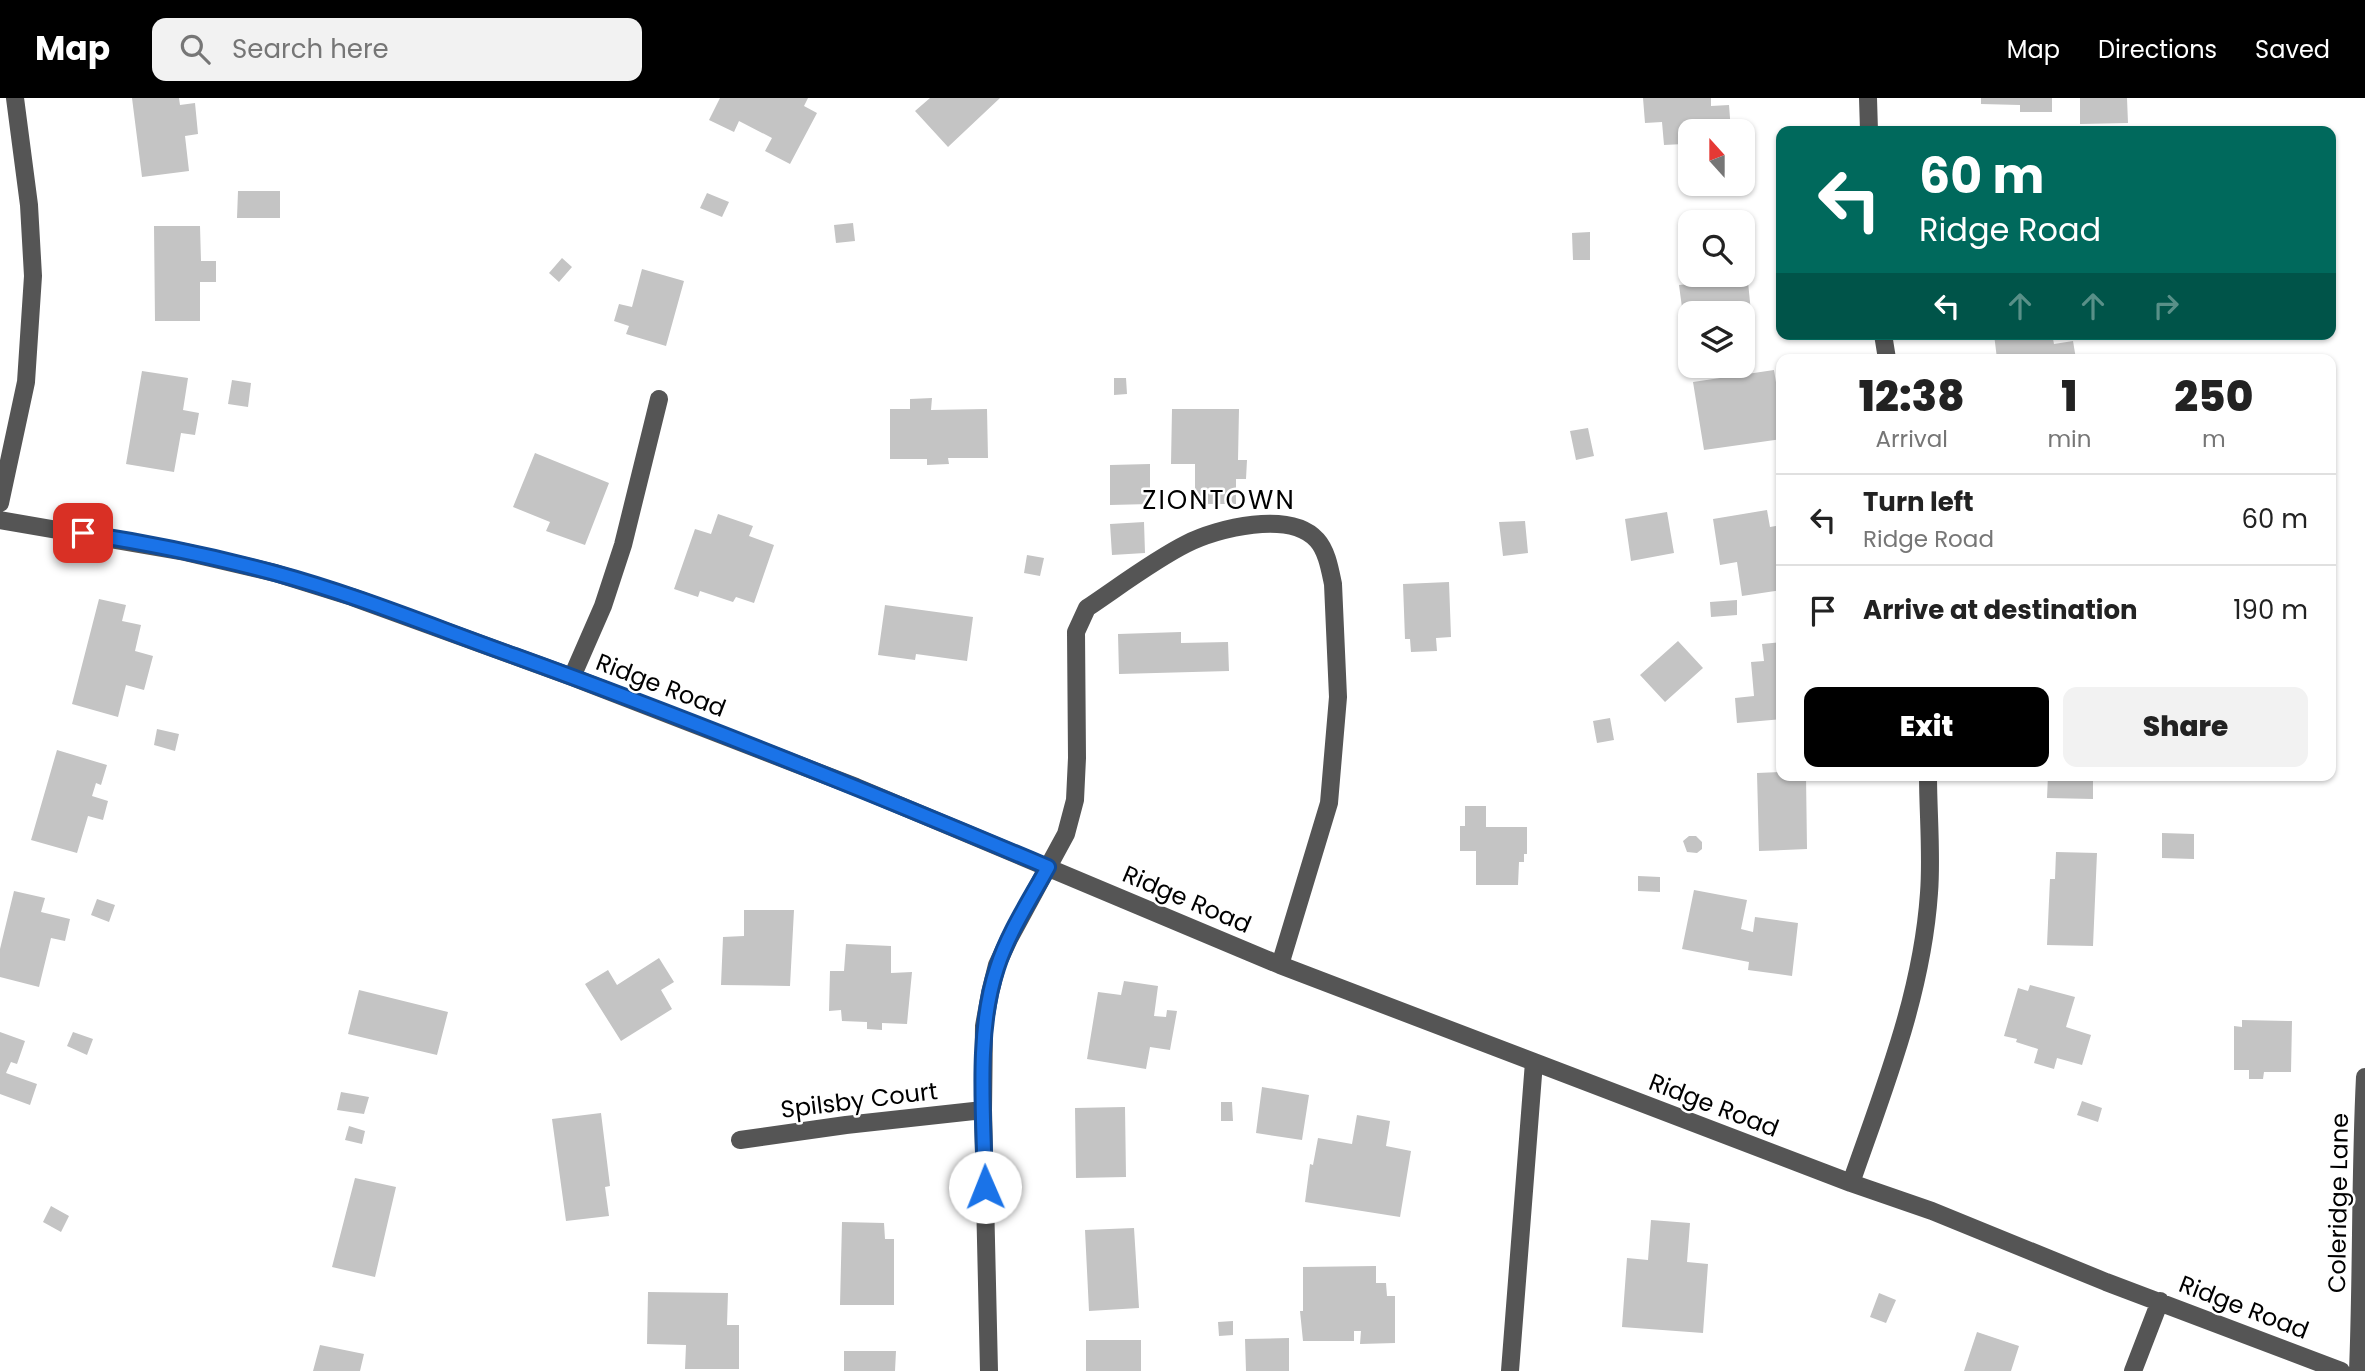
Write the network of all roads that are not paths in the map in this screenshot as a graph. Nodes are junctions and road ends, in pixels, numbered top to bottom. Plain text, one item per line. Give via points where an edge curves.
1 (15, 98) edge
2 (1868, 98) edge
3 (1869, 126) edge
4 (659, 398) dead end
5 (0, 503) edge
6 (0, 520) edge
7 (572, 677) junction
8 (1928, 781) edge
9 (1048, 867) junction
10 (1280, 965) junction
11 (1534, 1062) junction
12 (2365, 1077) edge
13 (984, 1110) junction
14 (740, 1140) dead end
15 (1851, 1183) junction
16 (2160, 1301) junction
17 (989, 1371) edge
18 (1510, 1371) edge
19 (2133, 1371) edge
20 (2341, 1371) edge
21 (2358, 1371) edge

1 - 5 street via 33,276 26,382
2 - 3 street
4 - 7 street via 623,545
6 - 7 street, Ridge Road via 275,573
7 - 9 street, Ridge Road
8 - 15 street via 1929,892 1922,950 1910,1009
9 - 10 street, Ridge Road
9 - 10 street via 1066,834 1075,800 1076,632 1087,608 1186,544 1232,528 1286,523 1308,531 1319,542 1331,576 1338,697 1329,803
9 - 13 street via 997,965 985,1026
10 - 11 street, Ridge Road
11 - 15 street, Ridge Road
11 - 18 street
12 - 21 street, Coleridge Lane
13 - 14 street, Spilsby Court
13 - 17 street
15 - 16 street, Ridge Road
16 - 19 street
16 - 20 street, Ridge Road

